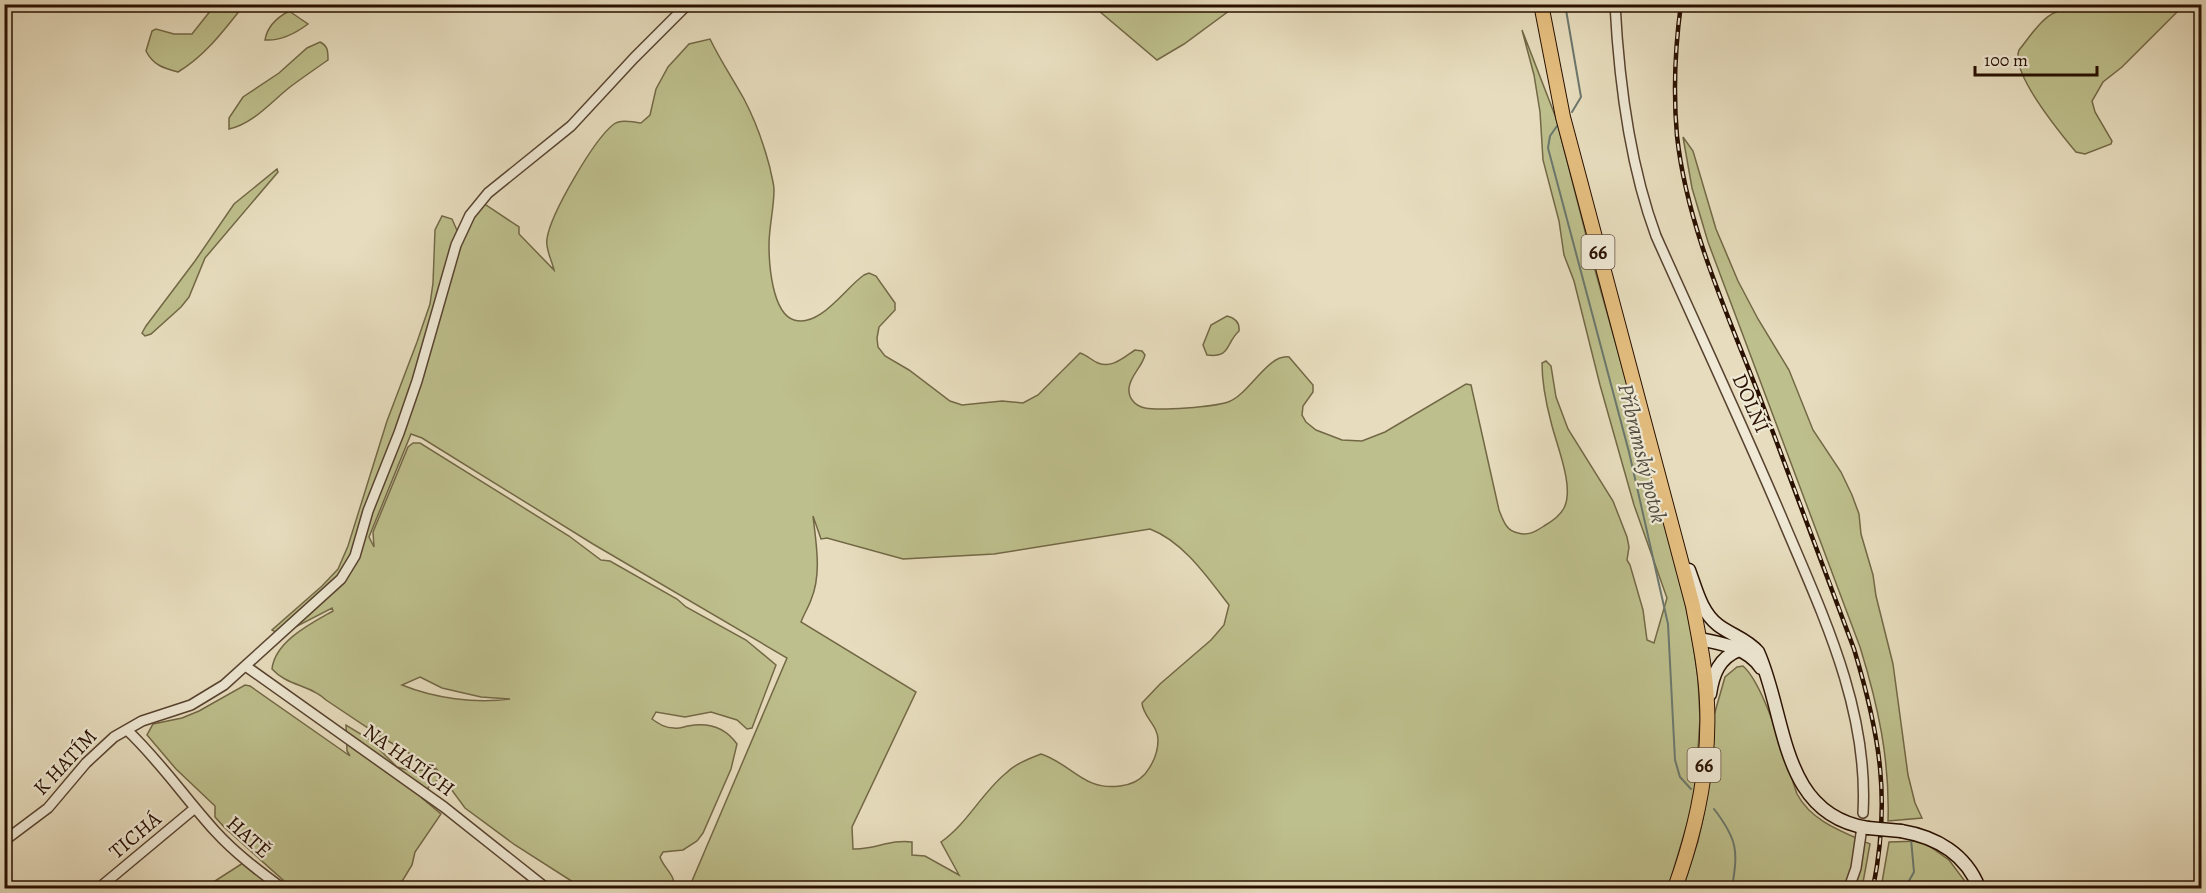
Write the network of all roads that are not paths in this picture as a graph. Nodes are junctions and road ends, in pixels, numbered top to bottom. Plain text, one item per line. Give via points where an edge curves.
1 (688, 4) edge
2 (1541, 4) edge
3 (1615, 4) edge
4 (1679, 550) junction
5 (1735, 634) junction
6 (1700, 639) junction
7 (1739, 650) junction
8 (247, 667) junction
9 (1766, 676) junction
10 (1708, 719) junction
11 (127, 730) junction
12 (195, 808) junction
13 (1863, 813) dead end
14 (1865, 827) junction
15 (4, 841) edge
16 (99, 888) edge
17 (282, 888) edge
18 (546, 888) edge
19 (1676, 888) edge
20 (1849, 888) edge
21 (1979, 888) edge

1 - 8 street via 572,126 488,193 470,215 456,245 417,381 355,556 341,579
2 - 4 main road, 66 via 1563,117
3 - 13 street, DOLNÍ via 1622,82 1643,201 1818,603 1846,680 1863,758
4 - 5 street via 1708,614 1719,626
4 - 6 main road, 66
5 - 6 street via 1723,632
5 - 9 street via 1758,652
6 - 7 street
6 - 10 main road, 66
7 - 9 street via 1755,660
7 - 10 street via 1715,672
8 - 11 street via 208,696
8 - 18 street, NA HATÍCH via 444,807
9 - 14 street via 1792,763 1805,790 1829,814
10 - 19 main road, 66 via 1697,812
11 - 12 street, K HATÍM
11 - 15 street, K HATÍM via 86,763 48,807
12 - 16 street, TICHÁ
12 - 17 street, HATĚ via 217,834
14 - 20 street
14 - 21 street, bridge via 1920,834 1950,850 1970,870

